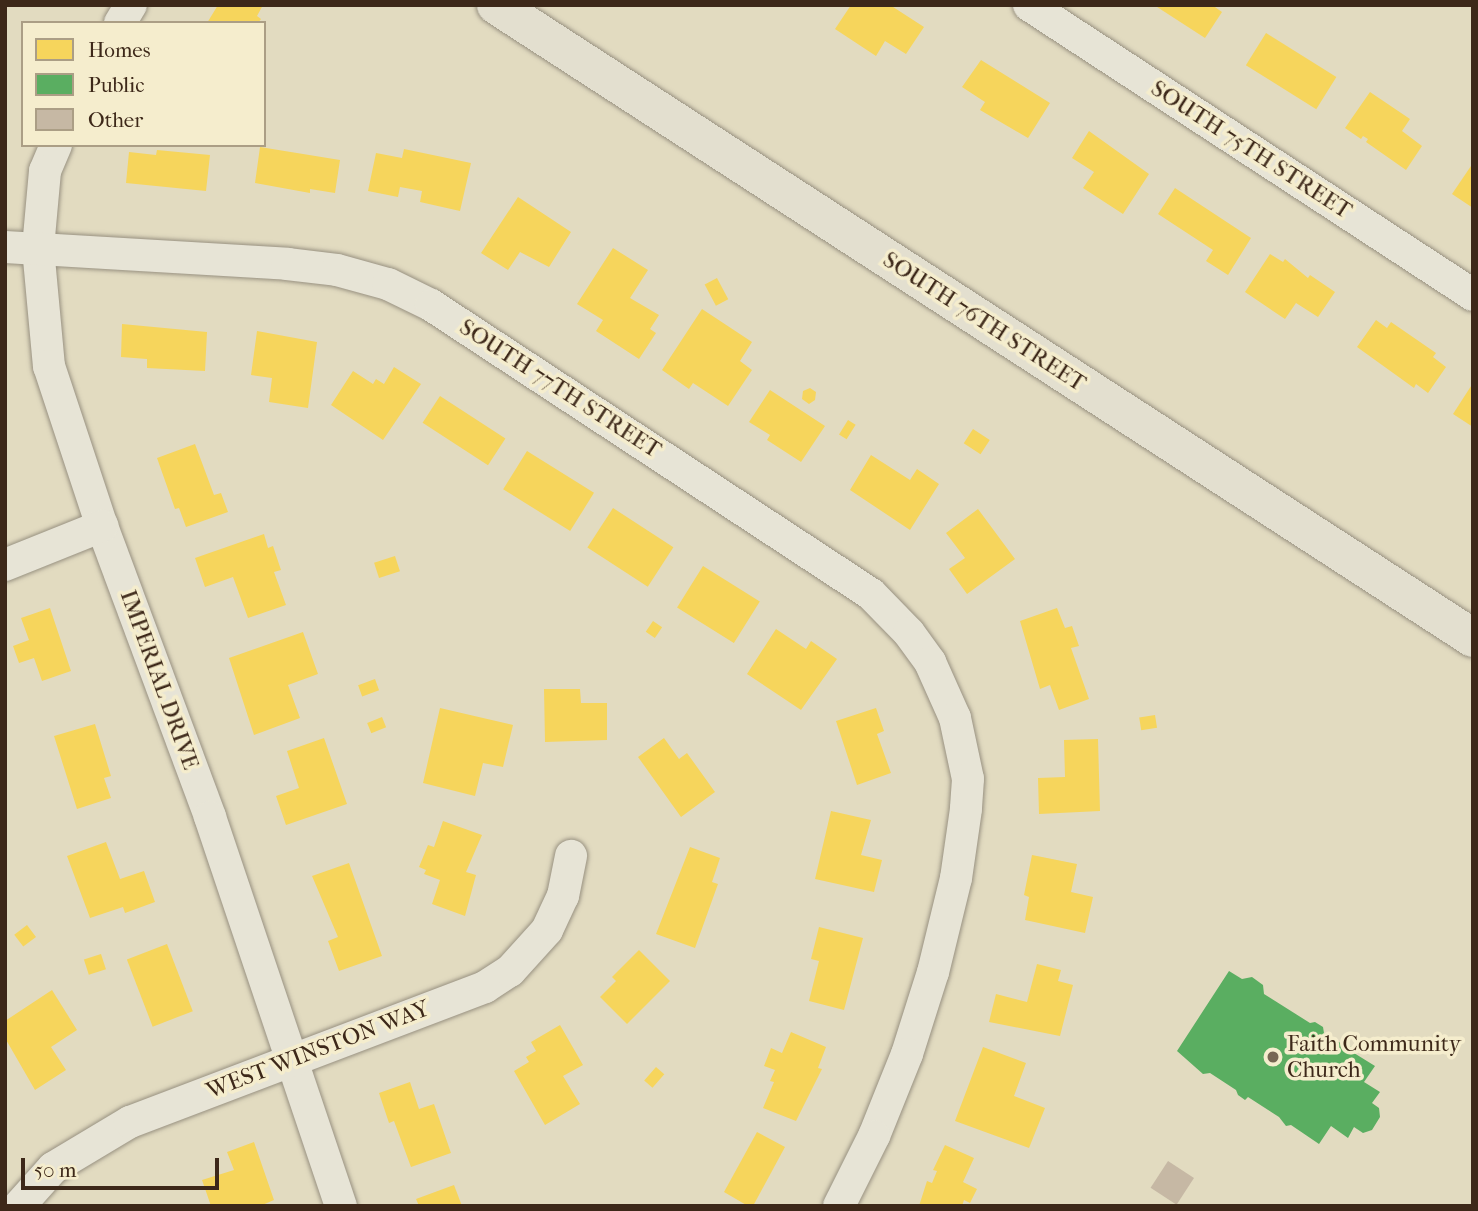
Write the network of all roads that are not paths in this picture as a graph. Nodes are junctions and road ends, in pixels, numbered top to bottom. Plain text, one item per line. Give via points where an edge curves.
1 (131, 5) edge
2 (496, 5) edge
3 (1029, 5) edge
4 (121, 21) edge
5 (55, 147) edge
6 (5, 247) edge
7 (38, 248) junction
8 (1473, 295) edge
9 (102, 526) junction
10 (5, 565) edge
11 (1473, 638) edge
12 (571, 856) dead end
13 (292, 1059) junction
14 (19, 1206) edge
15 (341, 1206) edge
16 (839, 1206) edge

1 - 4 street
2 - 11 main road, SOUTH 76TH STREET
3 - 8 street, SOUTH 75TH STREET
5 - 7 street, IMPERIAL DRIVE via 45,171
6 - 7 street, SOUTH 77TH STREET
7 - 9 street, IMPERIAL DRIVE via 49,366
7 - 16 street, SOUTH 77TH STREET via 287,264 337,270 388,284 431,305 871,594 909,633 930,662 955,718 968,779 956,878 907,1054
9 - 10 street
9 - 13 street, IMPERIAL DRIVE via 210,817
12 - 13 street, WEST WINSTON WAY via 564,896 547,930 510,971 485,987
13 - 14 street, WEST WINSTON WAY via 130,1122 52,1168
13 - 15 street, IMPERIAL DRIVE

